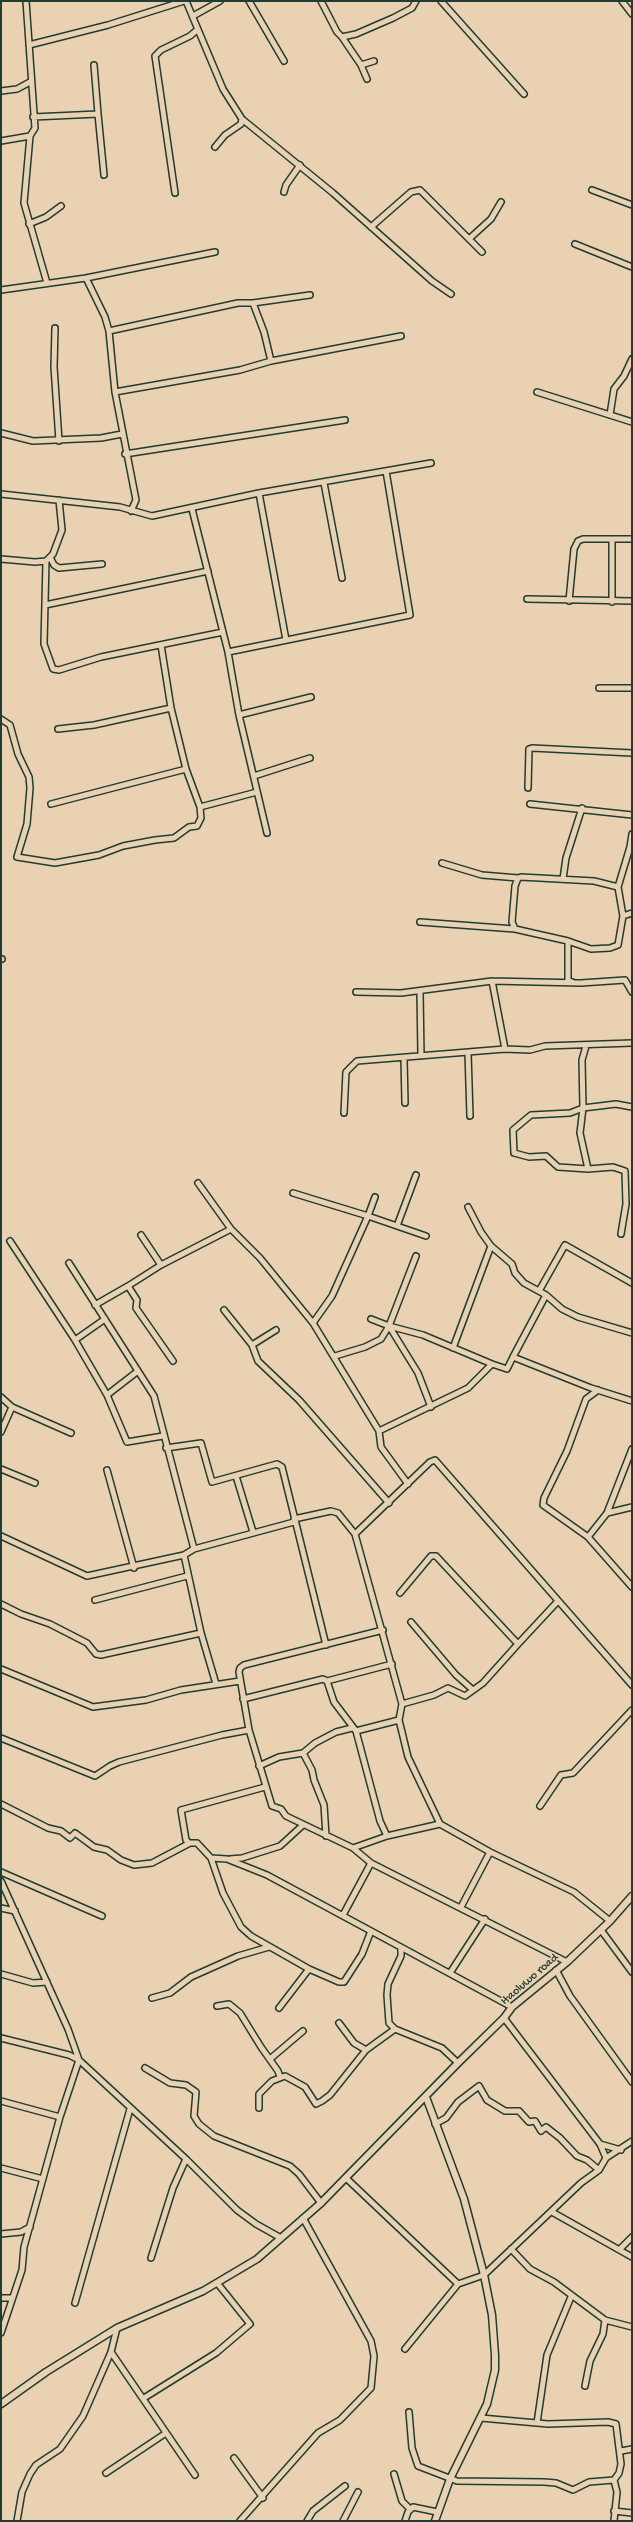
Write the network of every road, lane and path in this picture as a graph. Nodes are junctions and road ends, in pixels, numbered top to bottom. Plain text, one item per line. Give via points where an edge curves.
1 (26, 1) edge
2 (185, 1) edge
3 (220, 1) edge
4 (249, 1) edge
5 (321, 1) edge
6 (416, 1) edge
7 (442, 1) edge
8 (622, 1) edge
9 (632, 14) edge
10 (193, 16) junction
11 (197, 30) junction
12 (342, 37) junction
13 (29, 45) junction
14 (284, 61) dead end
15 (374, 61) dead end
16 (94, 65) dead end
17 (361, 65) junction
18 (366, 79) dead end
19 (30, 82) junction
20 (1, 91) edge
21 (524, 94) dead end
22 (98, 114) junction
23 (33, 117) junction
24 (242, 119) junction
25 (30, 136) junction
26 (1, 141) edge
27 (215, 147) dead end
28 (300, 165) junction
29 (104, 175) dead end
30 (592, 190) dead end
31 (284, 192) dead end
32 (175, 193) dead end
33 (502, 202) dead end
34 (632, 205) edge
35 (61, 206) dead end
36 (29, 224) junction
37 (371, 227) junction
38 (470, 239) junction
39 (575, 244) dead end
40 (215, 252) dead end
41 (482, 252) dead end
42 (632, 267) edge
43 (86, 278) junction
44 (47, 283) junction
45 (1, 290) edge
46 (451, 294) dead end
47 (310, 295) dead end
48 (253, 303) junction
49 (55, 328) dead end
50 (109, 331) junction
51 (401, 336) dead end
52 (632, 359) edge
53 (271, 361) junction
54 (115, 392) junction
55 (537, 392) dead end
56 (610, 415) junction
57 (345, 420) dead end
58 (632, 422) edge
59 (1, 433) edge
60 (122, 434) junction
61 (59, 441) junction
62 (126, 454) junction
63 (431, 462) dead end
64 (386, 471) junction
65 (324, 483) junction
66 (1, 494) edge
67 (259, 494) junction
68 (59, 500) junction
69 (192, 509) junction
70 (131, 511) junction
71 (612, 539) junction
72 (632, 539) edge
73 (1, 558) edge
74 (48, 559) junction
75 (102, 564) dead end
76 (208, 571) junction
77 (342, 578) dead end
78 (526, 599) dead end
79 (569, 601) junction
80 (632, 601) edge
81 (612, 602) junction
82 (45, 605) junction
83 (223, 632) junction
84 (286, 640) junction
85 (161, 645) junction
86 (228, 652) junction
87 (599, 688) dead end
88 (632, 688) edge
89 (311, 698) dead end
90 (171, 708) junction
91 (239, 715) junction
92 (1, 718) edge
93 (58, 729) dead end
94 (632, 753) edge
95 (310, 758) dead end
96 (186, 769) junction
97 (254, 776) junction
98 (528, 788) dead end
99 (257, 792) junction
100 (51, 804) dead end
101 (530, 804) dead end
102 (200, 807) junction
103 (582, 808) junction
104 (632, 815) edge
105 (267, 833) dead end
106 (632, 834) edge
107 (631, 846) edge
108 (442, 864) dead end
109 (518, 878) junction
110 (563, 879) junction
111 (618, 887) junction
112 (632, 913) edge
113 (622, 916) junction
114 (420, 922) dead end
115 (515, 929) junction
116 (568, 941) junction
117 (492, 981) junction
118 (581, 984) junction
119 (420, 991) junction
120 (356, 992) dead end
121 (632, 992) edge
122 (632, 1043) edge
123 (586, 1046) junction
124 (505, 1050) junction
125 (468, 1053) junction
126 (421, 1056) junction
127 (404, 1058) junction
128 (405, 1103) dead end
129 (632, 1107) edge
130 (583, 1108) junction
131 (344, 1113) dead end
132 (470, 1116) dead end
133 (588, 1169) junction
134 (416, 1176) dead end
135 (198, 1183) dead end
136 (293, 1193) dead end
137 (375, 1197) dead end
138 (468, 1207) dead end
139 (368, 1216) junction
140 (397, 1226) junction
141 (231, 1229) junction
142 (621, 1234) dead end
143 (141, 1235) dead end
144 (426, 1236) dead end
145 (10, 1241) dead end
146 (491, 1246) junction
147 (416, 1256) dead end
148 (69, 1263) dead end
149 (161, 1265) junction
150 (632, 1283) edge
151 (128, 1286) junction
152 (539, 1291) junction
153 (546, 1295) junction
154 (95, 1304) junction
155 (224, 1310) dead end
156 (371, 1318) dead end
157 (105, 1319) junction
158 (313, 1323) junction
159 (389, 1326) junction
160 (276, 1330) dead end
161 (632, 1333) edge
162 (75, 1340) junction
163 (252, 1345) junction
164 (453, 1348) junction
165 (335, 1356) junction
166 (513, 1357) junction
167 (173, 1361) dead end
168 (492, 1364) junction
169 (138, 1370) junction
170 (598, 1390) junction
171 (107, 1395) junction
172 (1, 1397) edge
173 (632, 1401) edge
174 (12, 1407) junction
175 (431, 1407) junction
176 (379, 1431) junction
177 (1, 1432) edge
178 (71, 1433) dead end
179 (163, 1436) junction
180 (166, 1448) junction
181 (632, 1449) edge
182 (1, 1469) edge
183 (107, 1470) dead end
184 (236, 1476) junction
185 (35, 1483) dead end
186 (408, 1484) junction
187 (389, 1504) junction
188 (632, 1507) edge
189 (607, 1513) junction
190 (294, 1521) junction
191 (253, 1532) junction
192 (355, 1534) junction
193 (1, 1536) edge
194 (588, 1537) junction
195 (194, 1549) junction
196 (184, 1555) junction
197 (134, 1568) junction
198 (187, 1576) junction
199 (632, 1587) edge
200 (400, 1593) dead end
201 (95, 1600) dead end
202 (558, 1600) junction
203 (1, 1604) edge
204 (411, 1622) dead end
205 (383, 1630) junction
206 (200, 1633) junction
207 (518, 1644) junction
208 (326, 1645) junction
209 (392, 1664) junction
210 (1, 1669) edge
211 (240, 1681) junction
212 (328, 1681) junction
213 (216, 1684) junction
214 (632, 1685) edge
215 (473, 1690) junction
216 (243, 1699) junction
217 (402, 1704) junction
218 (632, 1710) edge
219 (399, 1720) junction
220 (354, 1729) junction
221 (249, 1730) junction
222 (1, 1738) edge
223 (303, 1754) junction
224 (259, 1766) junction
225 (265, 1787) junction
226 (1, 1804) edge
227 (540, 1806) dead end
228 (440, 1824) junction
229 (303, 1825) junction
230 (326, 1836) junction
231 (387, 1836) junction
232 (189, 1843) junction
233 (353, 1848) junction
234 (490, 1852) junction
235 (211, 1858) junction
236 (227, 1859) junction
237 (371, 1862) junction
238 (1, 1872) edge
239 (1, 1881) edge
240 (632, 1896) edge
241 (461, 1907) junction
242 (1, 1908) edge
243 (15, 1911) junction
244 (343, 1915) junction
245 (102, 1916) dead end
246 (485, 1919) junction
247 (610, 1921) junction
248 (371, 1930) junction
249 (601, 1930) junction
250 (269, 1947) junction
251 (401, 1948) junction
252 (567, 1962) junction
253 (309, 1969) junction
254 (556, 1970) junction
255 (632, 1972) edge
256 (450, 1973) junction
257 (1, 1974) edge
258 (47, 1982) junction
259 (152, 1998) dead end
260 (217, 2006) dead end
261 (512, 2007) junction
262 (279, 2008) dead end
263 (504, 2018) junction
264 (339, 2023) dead end
265 (395, 2029) junction
266 (303, 2031) dead end
267 (1, 2038) edge
268 (366, 2050) junction
269 (270, 2059) junction
270 (79, 2060) junction
271 (458, 2063) junction
272 (145, 2068) dead end
273 (280, 2077) junction
274 (632, 2082) edge
275 (426, 2097) junction
276 (1, 2101) edge
277 (258, 2108) dead end
278 (130, 2109) junction
279 (60, 2117) junction
280 (435, 2124) junction
281 (632, 2141) edge
282 (600, 2144) junction
283 (621, 2150) junction
284 (606, 2158) junction
285 (186, 2159) junction
286 (1, 2168) edge
287 (599, 2170) junction
288 (346, 2178) junction
289 (43, 2179) junction
290 (321, 2203) junction
291 (552, 2212) junction
292 (303, 2218) junction
293 (30, 2227) junction
294 (1, 2234) edge
295 (632, 2237) edge
296 (281, 2238) junction
297 (511, 2249) junction
298 (620, 2249) junction
299 (632, 2257) edge
300 (151, 2258) dead end
301 (484, 2275) junction
302 (218, 2284) junction
303 (458, 2284) junction
304 (571, 2297) junction
305 (1, 2298) edge
306 (12, 2298) junction
307 (75, 2303) dead end
308 (605, 2320) junction
309 (632, 2327) edge
310 (117, 2328) junction
311 (1, 2333) edge
312 (404, 2349) dead end
313 (111, 2352) junction
314 (586, 2386) dead end
315 (144, 2398) junction
316 (1, 2404) edge
317 (409, 2412) dead end
318 (481, 2418) junction
319 (536, 2423) junction
320 (166, 2433) junction
321 (632, 2449) edge
322 (621, 2451) junction
323 (234, 2458) dead end
324 (106, 2473) dead end
325 (394, 2474) dead end
326 (195, 2475) dead end
327 (450, 2479) junction
328 (614, 2480) junction
329 (345, 2486) dead end
330 (358, 2492) dead end
331 (263, 2498) junction
332 (410, 2509) junction
333 (614, 2511) junction
334 (437, 2512) junction
335 (632, 2513) edge
336 (16, 2521) edge
337 (240, 2521) edge
338 (307, 2521) edge
339 (344, 2521) edge
340 (405, 2521) edge
341 (435, 2521) edge
342 (614, 2521) edge

1 - 13 street
2 - 10 street
2 - 13 street
3 - 10 street
4 - 14 street
5 - 12 street
6 - 12 street via 412,8 393,18 356,34
7 - 21 street
8 - 9 street
10 - 11 street
11 - 24 street via 223,89
11 - 32 street via 155,56
12 - 17 street
13 - 19 street
15 - 17 street
16 - 22 street
17 - 18 street
19 - 20 street via 17,89
19 - 23 street
22 - 23 street
22 - 29 street
23 - 25 street via 35,128
24 - 27 street via 241,124 225,135
24 - 28 street
25 - 26 street
25 - 36 street via 24,189
28 - 31 street
28 - 37 street
30 - 34 street
33 - 38 street via 491,218
35 - 36 street via 46,217
36 - 44 street
37 - 38 street via 411,192 420,190
37 - 46 street via 432,281
38 - 41 street
39 - 42 street
40 - 43 street
43 - 44 street
43 - 50 street
44 - 45 street
47 - 48 street
48 - 50 street via 238,303
48 - 53 street
49 - 61 street via 54,367
50 - 54 street
51 - 53 street
52 - 56 street via 622,380 614,389
53 - 54 street via 240,370
54 - 60 street
55 - 56 street
56 - 58 street
57 - 62 street
59 - 61 street via 24,440
60 - 61 street
60 - 62 street
62 - 70 street via 136,500
63 - 64 street
64 - 65 street
64 - 84 street via 410,615
65 - 67 street
65 - 77 street
66 - 68 street
67 - 69 street
67 - 84 street
68 - 70 street via 120,507
68 - 74 street via 62,530 59,542
69 - 70 street via 152,516
69 - 76 street
71 - 72 street
71 - 79 street via 578,541 574,549
71 - 81 street
73 - 74 street via 35,562
74 - 75 street via 59,568
74 - 82 street
76 - 82 street
76 - 83 street
78 - 79 street
79 - 81 street
80 - 81 street
82 - 85 street via 44,644 49,663 56,670 101,657
83 - 85 street
83 - 86 street
84 - 86 street
85 - 90 street
86 - 91 street
87 - 88 street
89 - 91 street
90 - 93 street via 94,725
90 - 96 street
91 - 97 street
92 - 102 street via 10,725 18,754 29,777 27,824 17,857 55,863 100,855 123,846 174,838 189,827 197,826 201,818
94 - 98 street via 529,749
95 - 97 street
96 - 100 street
96 - 102 street
97 - 99 street
99 - 102 street
99 - 105 street
101 - 103 street
103 - 104 street
103 - 110 street via 566,858
106 - 107 street
107 - 111 street
108 - 109 street via 468,873
109 - 110 street via 526,876
109 - 115 street via 512,922
110 - 111 street via 594,881
111 - 113 street
112 - 113 street
113 - 116 street via 618,945 591,949
114 - 115 street
115 - 116 street
116 - 118 street via 568,981
117 - 118 street
117 - 119 street
117 - 124 street
118 - 121 street via 625,980
119 - 120 street
119 - 126 street
122 - 123 street
123 - 124 street
123 - 130 street via 582,1060
124 - 125 street
125 - 126 street
125 - 132 street
126 - 127 street
127 - 128 street
127 - 131 street via 357,1061 346,1072
129 - 130 street via 616,1104
130 - 133 street via 580,1133
130 - 133 street via 570,1113 531,1115 513,1130 514,1153 546,1156 558,1167
133 - 142 street via 613,1167 626,1171 626,1204
134 - 140 street
135 - 141 street
136 - 139 street
137 - 139 street
138 - 146 street
139 - 140 street
139 - 158 street via 332,1296
140 - 144 street
141 - 149 street
141 - 158 street via 260,1258
143 - 149 street
145 - 162 street
146 - 152 street via 512,1264 515,1273 524,1283
146 - 164 street
147 - 159 street
148 - 154 street
149 - 151 street
150 - 152 street via 565,1246
151 - 154 street
151 - 167 street via 137,1300 136,1308
152 - 153 street
153 - 161 street via 562,1309 578,1317
153 - 166 street
154 - 157 street
155 - 163 street
156 - 159 street
157 - 162 street
157 - 169 street
158 - 165 street
159 - 164 street via 423,1335
159 - 165 street via 381,1339
159 - 175 street via 418,1373
160 - 163 street
162 - 171 street
163 - 187 street via 258,1361 299,1400
164 - 168 street
165 - 176 street
166 - 168 street via 507,1369
166 - 170 street
168 - 175 street via 468,1388
169 - 171 street
169 - 179 street via 154,1396
170 - 173 street
170 - 194 street via 586,1399 543,1505
171 - 179 street via 127,1442
172 - 174 street
174 - 177 street
174 - 178 street
175 - 176 street
176 - 186 street via 381,1447
179 - 180 street
180 - 184 street via 201,1443 212,1482
180 - 195 street
181 - 189 street
182 - 185 street
183 - 197 street
184 - 190 street via 280,1465 288,1487
184 - 191 street
186 - 187 street
186 - 202 street via 430,1462 439,1462
187 - 192 street
188 - 189 street
189 - 194 street
190 - 191 street
190 - 192 street via 332,1510 338,1513
190 - 208 street
191 - 195 street
192 - 205 street
193 - 197 street via 87,1576
194 - 199 street
195 - 196 street
196 - 197 street
196 - 198 street
198 - 201 street
198 - 206 street
200 - 207 street via 431,1556 436,1556
202 - 207 street
202 - 214 street
203 - 206 street via 25,1616 50,1624 87,1643 101,1656
204 - 215 street via 456,1675
205 - 208 street
205 - 209 street
206 - 213 street
207 - 215 street via 483,1683
208 - 211 street via 244,1665 239,1672
209 - 212 street
209 - 217 street
210 - 213 street via 93,1707 146,1700
211 - 213 street
211 - 216 street
212 - 216 street via 323,1679
212 - 220 street via 334,1702
215 - 217 street via 465,1696 448,1688 434,1695
216 - 221 street
217 - 219 street
218 - 227 street via 573,1773 561,1776
219 - 220 street
219 - 228 street via 408,1757
220 - 223 street via 336,1732 315,1743
220 - 231 street via 380,1821
221 - 222 street via 119,1762 96,1776
221 - 224 street
223 - 224 street via 279,1757
223 - 230 street via 312,1770 324,1805
224 - 225 street
225 - 229 street via 272,1806
225 - 232 street via 181,1810 185,1836
226 - 232 street via 48,1828 60,1830 70,1838 75,1833 94,1847 107,1850 134,1865 152,1863
228 - 231 street
228 - 234 street
229 - 230 street
229 - 236 street via 280,1846 242,1858
230 - 233 street
231 - 233 street
232 - 235 street via 196,1843
233 - 237 street
234 - 241 street
234 - 247 street via 574,1892
235 - 236 street
235 - 250 street via 223,1893 241,1928
236 - 244 street via 267,1875
237 - 241 street
237 - 244 street
238 - 245 street
239 - 243 street
240 - 247 street, Itaoluwo road
241 - 246 street
242 - 243 street
243 - 258 street
244 - 248 street
246 - 252 street
246 - 256 street
247 - 249 street, Itaoluwo road
248 - 251 street
248 - 253 street via 362,1954 344,1982
249 - 252 street, Itaoluwo road
249 - 255 street
250 - 253 street
250 - 259 street via 238,1956 191,1977 170,1993
251 - 256 street
251 - 265 street via 401,1956 388,1984 387,1995 389,2022
252 - 254 street, Itaoluwo road
253 - 262 street
254 - 261 street, Itaoluwo road
254 - 274 street via 570,1996
256 - 261 street
257 - 258 street via 33,1983
258 - 270 street via 74,2041
260 - 269 street via 229,2004 240,2013
261 - 263 street, Itaoluwo road
263 - 271 street, Itaoluwo road
263 - 282 street
264 - 268 street via 354,2044
265 - 268 street
265 - 271 street via 442,2048
266 - 269 street
267 - 270 street via 69,2055
268 - 273 street via 330,2095 316,2104 305,2087 285,2076
269 - 273 street
270 - 278 street
270 - 279 street
271 - 275 street, Itaoluwo road
272 - 290 street via 170,2083 186,2085 196,2092 194,2116 198,2124 214,2136 290,2166
273 - 277 street via 259,2094
275 - 280 street
275 - 288 street, Itaoluwo road
276 - 279 street
278 - 285 street
278 - 307 street
279 - 289 street
280 - 287 street via 446,2118 458,2102 479,2086 487,2100 505,2111 519,2111 529,2122 535,2121 541,2131 546,2127 577,2156
280 - 301 street via 464,2199
281 - 283 street
282 - 283 street
282 - 284 street
283 - 284 street
284 - 287 street
285 - 296 street via 237,2210
285 - 300 street via 173,2188
286 - 289 street
287 - 291 street via 581,2183
288 - 290 street, Itaoluwo road
288 - 303 street
289 - 293 street
290 - 292 street, Itaoluwo road
291 - 297 street
291 - 298 street
292 - 296 street, Itaoluwo road
292 - 331 street via 370,2341 374,2356 371,2388 340,2420 318,2433
293 - 294 street via 21,2232
293 - 306 street via 24,2247 22,2270
295 - 298 street
296 - 302 street, Itaoluwo road
297 - 301 street
297 - 304 street via 530,2269 554,2282
298 - 299 street
301 - 303 street
301 - 318 street via 493,2322 495,2363 492,2386
302 - 310 street, Itaoluwo road
302 - 315 street via 250,2324 216,2353
303 - 312 street
304 - 308 street
304 - 319 street via 547,2354
305 - 306 street
306 - 311 street
308 - 309 street
308 - 314 street via 603,2334 590,2361
310 - 313 street
310 - 316 street, Itaoluwo road via 52,2368
313 - 315 street
313 - 336 street via 83,2416 60,2449 36,2465 30,2474 22,2492
315 - 320 street
317 - 327 street via 412,2448 418,2466
318 - 319 street
318 - 327 street
319 - 322 street via 616,2424
320 - 324 street
320 - 326 street
321 - 322 street
322 - 328 street via 620,2470
323 - 331 street
325 - 332 street via 402,2501
327 - 328 street via 463,2482 556,2483 573,2490 589,2482
327 - 334 street
328 - 333 street via 617,2492
329 - 338 street via 313,2511
330 - 339 street
331 - 337 street
332 - 334 street via 417,2507
332 - 340 street
333 - 335 street
333 - 342 street
334 - 341 street

